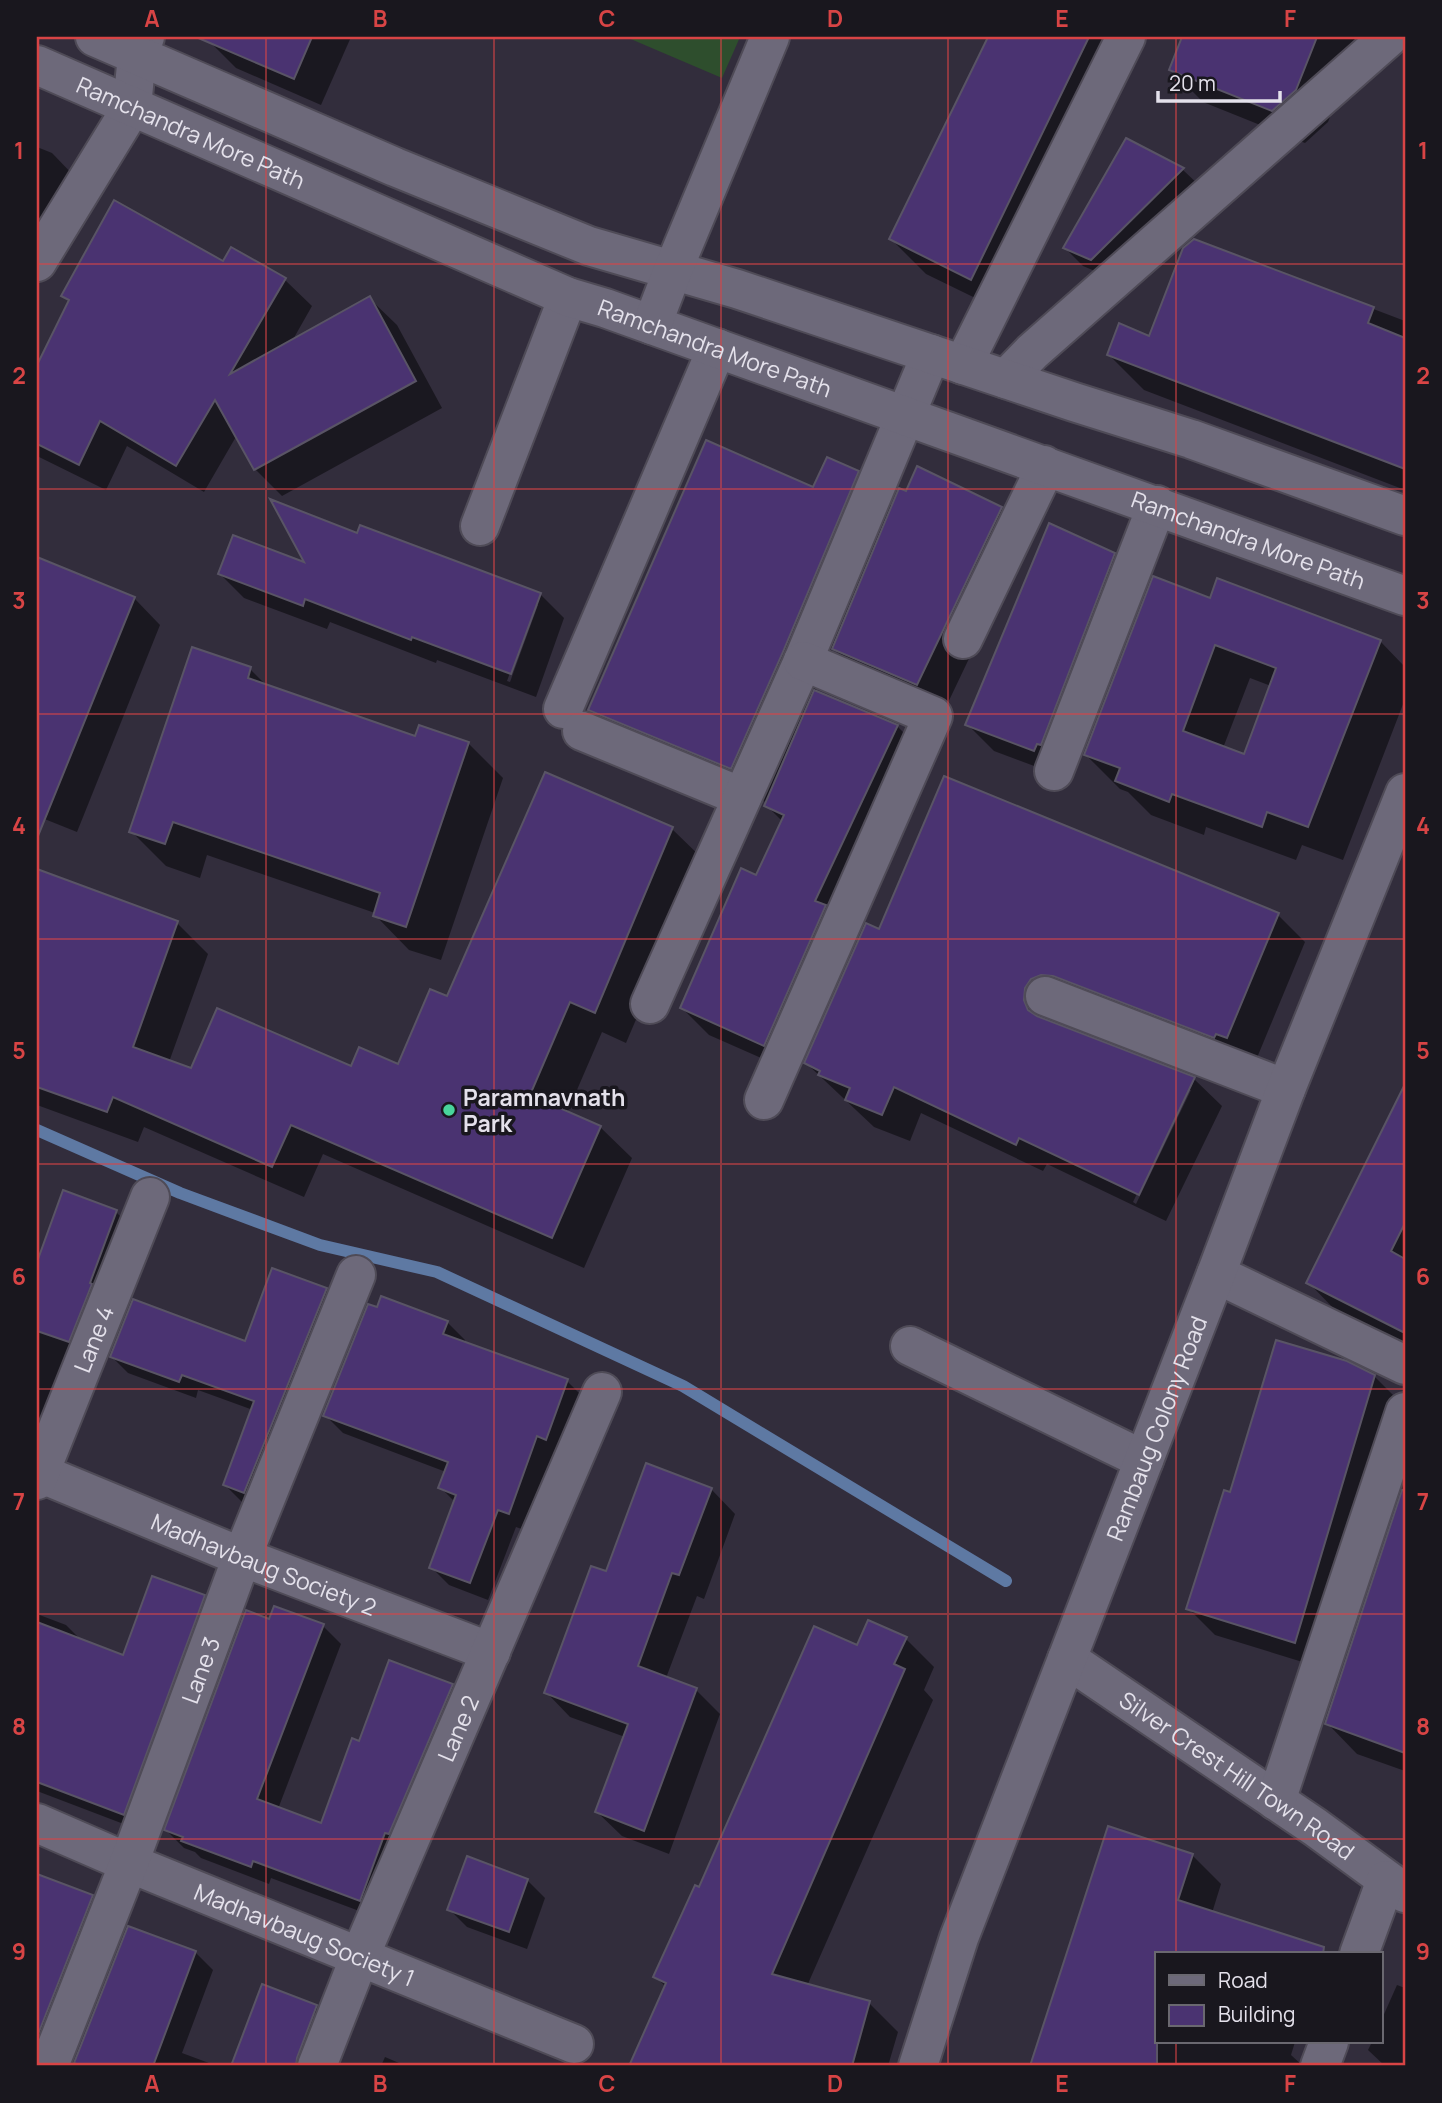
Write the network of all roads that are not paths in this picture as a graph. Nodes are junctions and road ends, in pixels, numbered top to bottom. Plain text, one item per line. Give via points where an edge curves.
1 (94, 37) edge
2 (770, 37) edge
3 (1126, 37) edge
4 (1389, 37) edge
5 (141, 46) edge
6 (37, 65) edge
7 (132, 107) junction
8 (37, 262) edge
9 (673, 270) junction
10 (568, 297) junction
11 (652, 325) junction
12 (718, 348) junction
13 (947, 359) junction
14 (1006, 379) junction
15 (906, 416) junction
16 (1044, 465) junction
17 (1157, 505) junction
18 (1405, 516) edge
19 (480, 526) dead end
20 (1405, 596) edge
21 (963, 639) dead end
22 (803, 661) junction
23 (1054, 771) dead end
24 (1405, 793) edge
25 (742, 797) junction
26 (1045, 996) dead end
27 (650, 1004) dead end
28 (1286, 1089) junction
29 (764, 1100) dead end
30 (150, 1197) dead end
31 (1216, 1274) junction
32 (356, 1276) dead end
33 (910, 1346) dead end
34 (1405, 1365) edge
35 (602, 1392) dead end
36 (1405, 1412) edge
37 (1144, 1460) junction
38 (38, 1475) edge
39 (242, 1557) junction
40 (491, 1652) junction
41 (1067, 1659) junction
42 (1276, 1801) junction
43 (37, 1823) edge
44 (129, 1863) junction
45 (1395, 1886) edge
46 (1360, 1952) edge
47 (360, 1956) junction
48 (575, 2044) dead end
49 (1328, 2044) edge
50 (49, 2066) edge
51 (317, 2066) edge
52 (918, 2066) edge
53 (1320, 2066) edge

1 - 5 street
2 - 9 street
3 - 13 street
4 - 14 street
5 - 7 street
5 - 9 street via 395,167 589,246
6 - 7 street, Ramchandra More Path
7 - 8 street
7 - 10 street, Ramchandra More Path
9 - 11 street
9 - 13 street
10 - 11 street, Ramchandra More Path
10 - 19 street
11 - 12 street, Ramchandra More Path
12 - 15 street, Ramchandra More Path
12 - 25 street via 573,720
13 - 14 street
13 - 15 street
14 - 18 street
15 - 16 street, Ramchandra More Path
15 - 22 street
16 - 17 street, Ramchandra More Path
16 - 21 street
17 - 20 street, Ramchandra More Path
17 - 23 street
22 - 25 street
22 - 29 street via 933,716
24 - 28 street, Rambaug Colony Road
25 - 27 street
26 - 28 street
28 - 31 street, Rambaug Colony Road
30 - 38 street, Lane 4
31 - 34 street
31 - 37 street, Rambaug Colony Road
32 - 39 street, Lane 3
33 - 37 street
35 - 40 street, Lane 2
36 - 42 street
37 - 41 street, Rambaug Colony Road
38 - 39 street, Madhavbaug Society 2
39 - 40 street, Madhavbaug Society 2
39 - 44 street, Lane 3
40 - 47 street, Lane 2
41 - 42 street, Silver Crest Hill Town Road
41 - 52 street, Rambaug Colony Road via 959,1938
42 - 45 street, Silver Crest Hill Town Road
43 - 44 street, Madhavbaug Society 1
44 - 47 street, Madhavbaug Society 1
44 - 50 street, Lane 3
45 - 46 street
47 - 48 street, Madhavbaug Society 1
47 - 51 street, Lane 2
49 - 53 street

